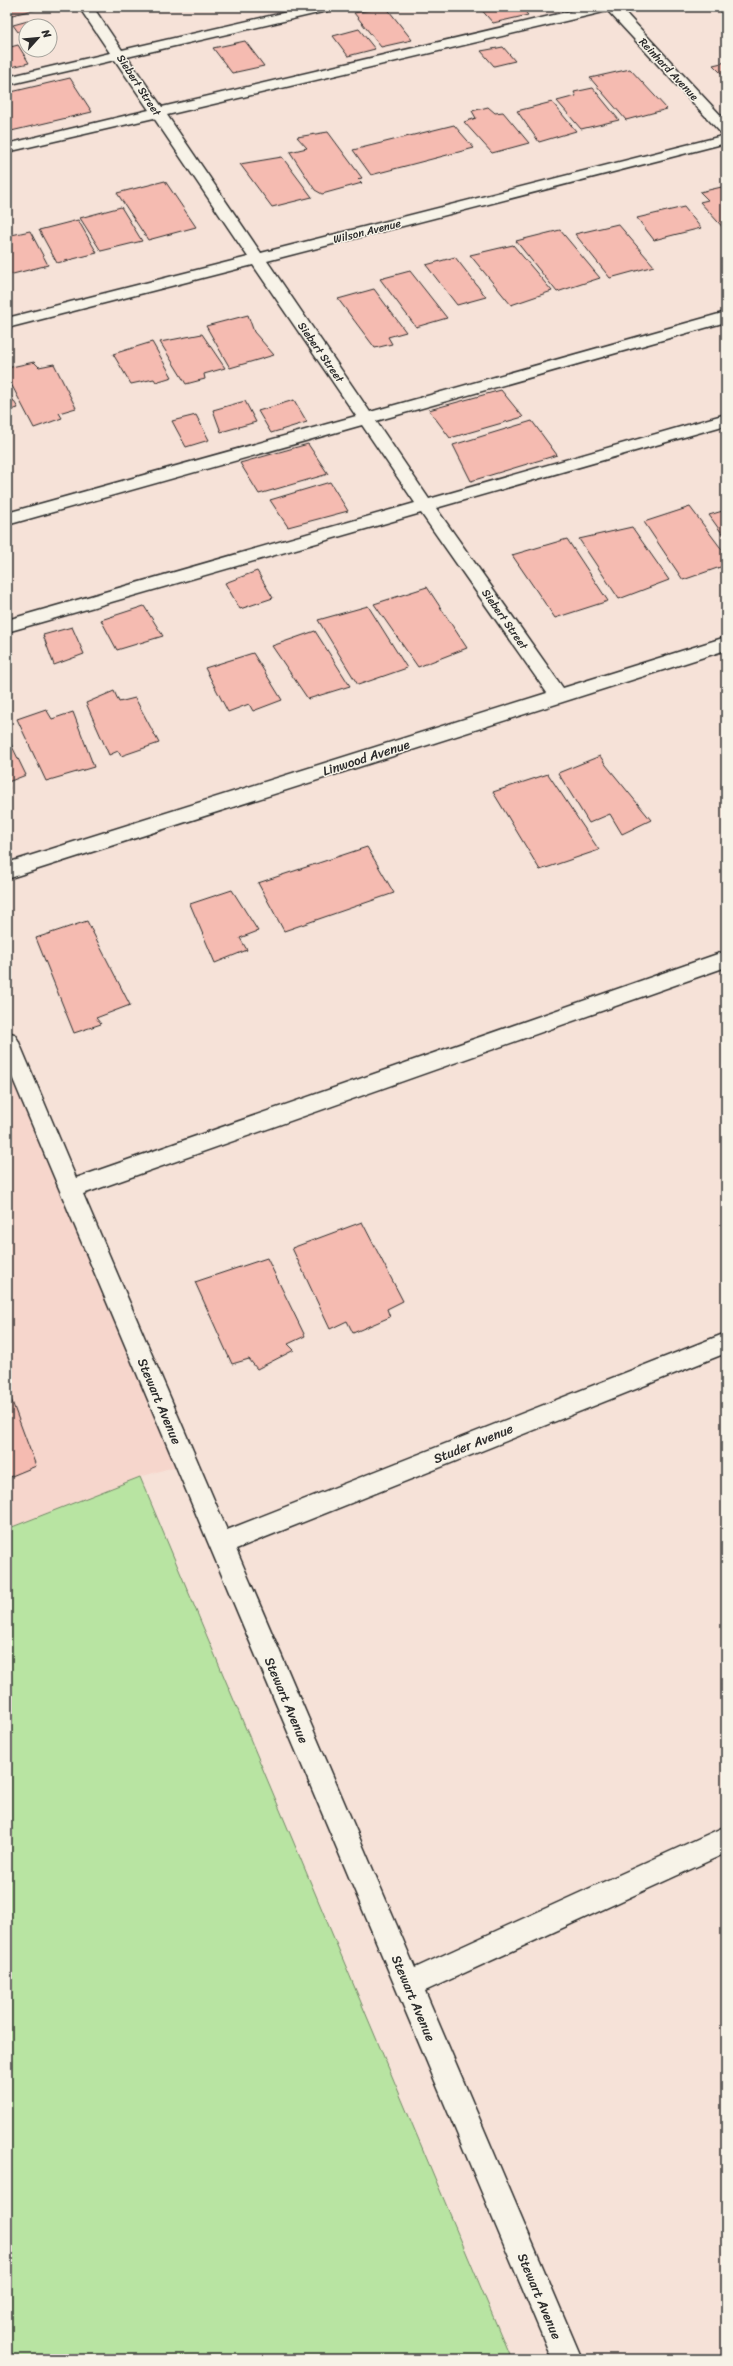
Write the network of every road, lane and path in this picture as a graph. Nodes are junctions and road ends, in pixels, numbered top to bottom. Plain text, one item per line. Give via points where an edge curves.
1 (86, 7) edge
2 (327, 7) edge
3 (606, 7) edge
4 (612, 7) edge
5 (120, 55) junction
6 (7, 81) edge
7 (156, 111) junction
8 (726, 130) edge
9 (726, 139) edge
10 (7, 148) edge
11 (257, 259) junction
12 (726, 317) edge
13 (7, 323) edge
14 (366, 417) junction
15 (726, 419) edge
16 (425, 505) junction
17 (7, 519) edge
18 (7, 626) edge
19 (726, 643) edge
20 (559, 696) junction
21 (7, 871) edge
22 (726, 959) edge
23 (7, 1040) edge
24 (70, 1189) junction
25 (726, 1343) edge
26 (220, 1544) junction
27 (726, 1839) edge
28 (408, 1985) junction
29 (567, 2359) edge

1 - 5 street, Siebert Street
2 - 5 street
3 - 7 street
4 - 8 street, Reinhard Avenue
5 - 6 street
5 - 7 street, Siebert Street
7 - 10 street
7 - 11 street, Siebert Street
9 - 11 street, Wilson Avenue
11 - 13 street, Wilson Avenue
11 - 14 street, Siebert Street
12 - 14 street
14 - 16 street, Siebert Street
14 - 17 street
15 - 16 street
16 - 18 street
16 - 20 street, Siebert Street
19 - 20 street, Linwood Avenue
20 - 21 street, Linwood Avenue
22 - 24 street
23 - 24 street, Stewart Avenue
24 - 26 street, Stewart Avenue
25 - 26 street, Studer Avenue
26 - 28 street, Stewart Avenue
27 - 28 street
28 - 29 street, Stewart Avenue

